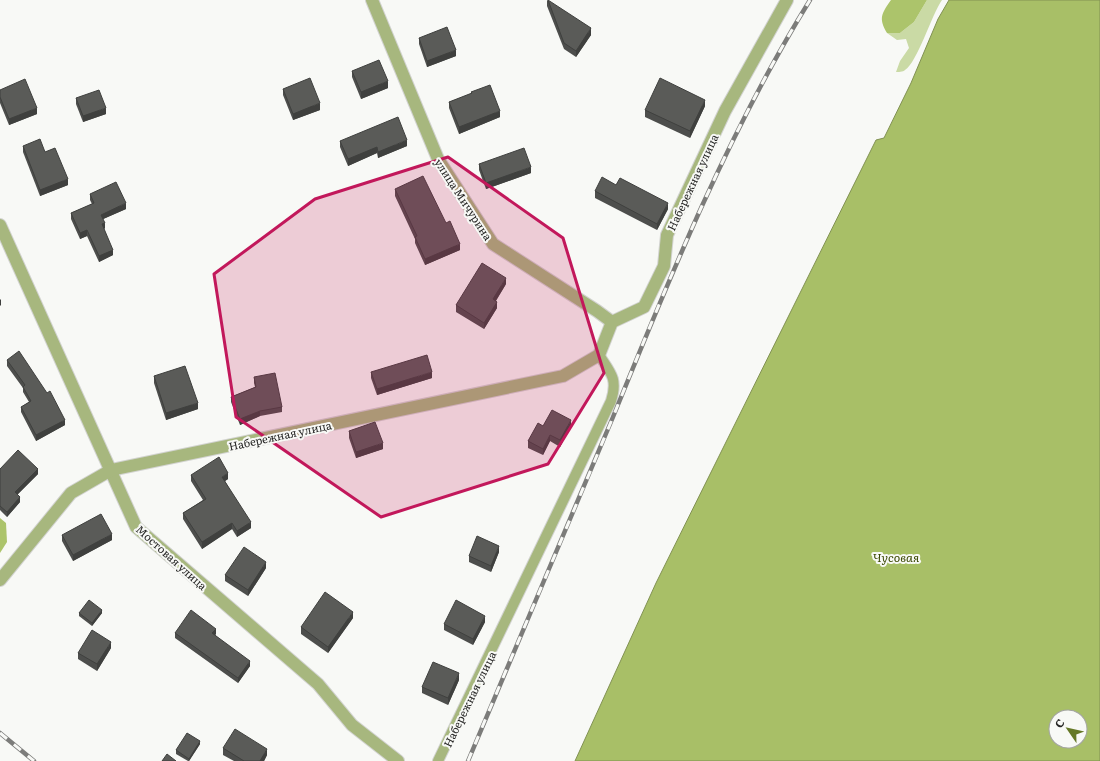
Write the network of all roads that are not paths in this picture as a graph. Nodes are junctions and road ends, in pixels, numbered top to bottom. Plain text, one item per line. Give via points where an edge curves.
1 (372, 0) edge
2 (787, 0) edge
3 (0, 225) edge
4 (612, 322) junction
5 (599, 356) junction
6 (111, 470) junction
7 (0, 580) edge
8 (398, 761) edge
9 (438, 761) edge

1 - 4 street, улица Мичурина via 438,159 493,244
2 - 4 street, Набережная улица via 718,125 667,235 664,266 644,307
3 - 6 street, Мостовая улица
4 - 5 street
5 - 6 street, Набережная улица via 563,376
5 - 9 lane, Набережная улица via 613,374 615,390 612,401
6 - 7 street, Набережная улица via 71,493
6 - 8 street, Мостовая улица via 136,527 318,684 352,725

